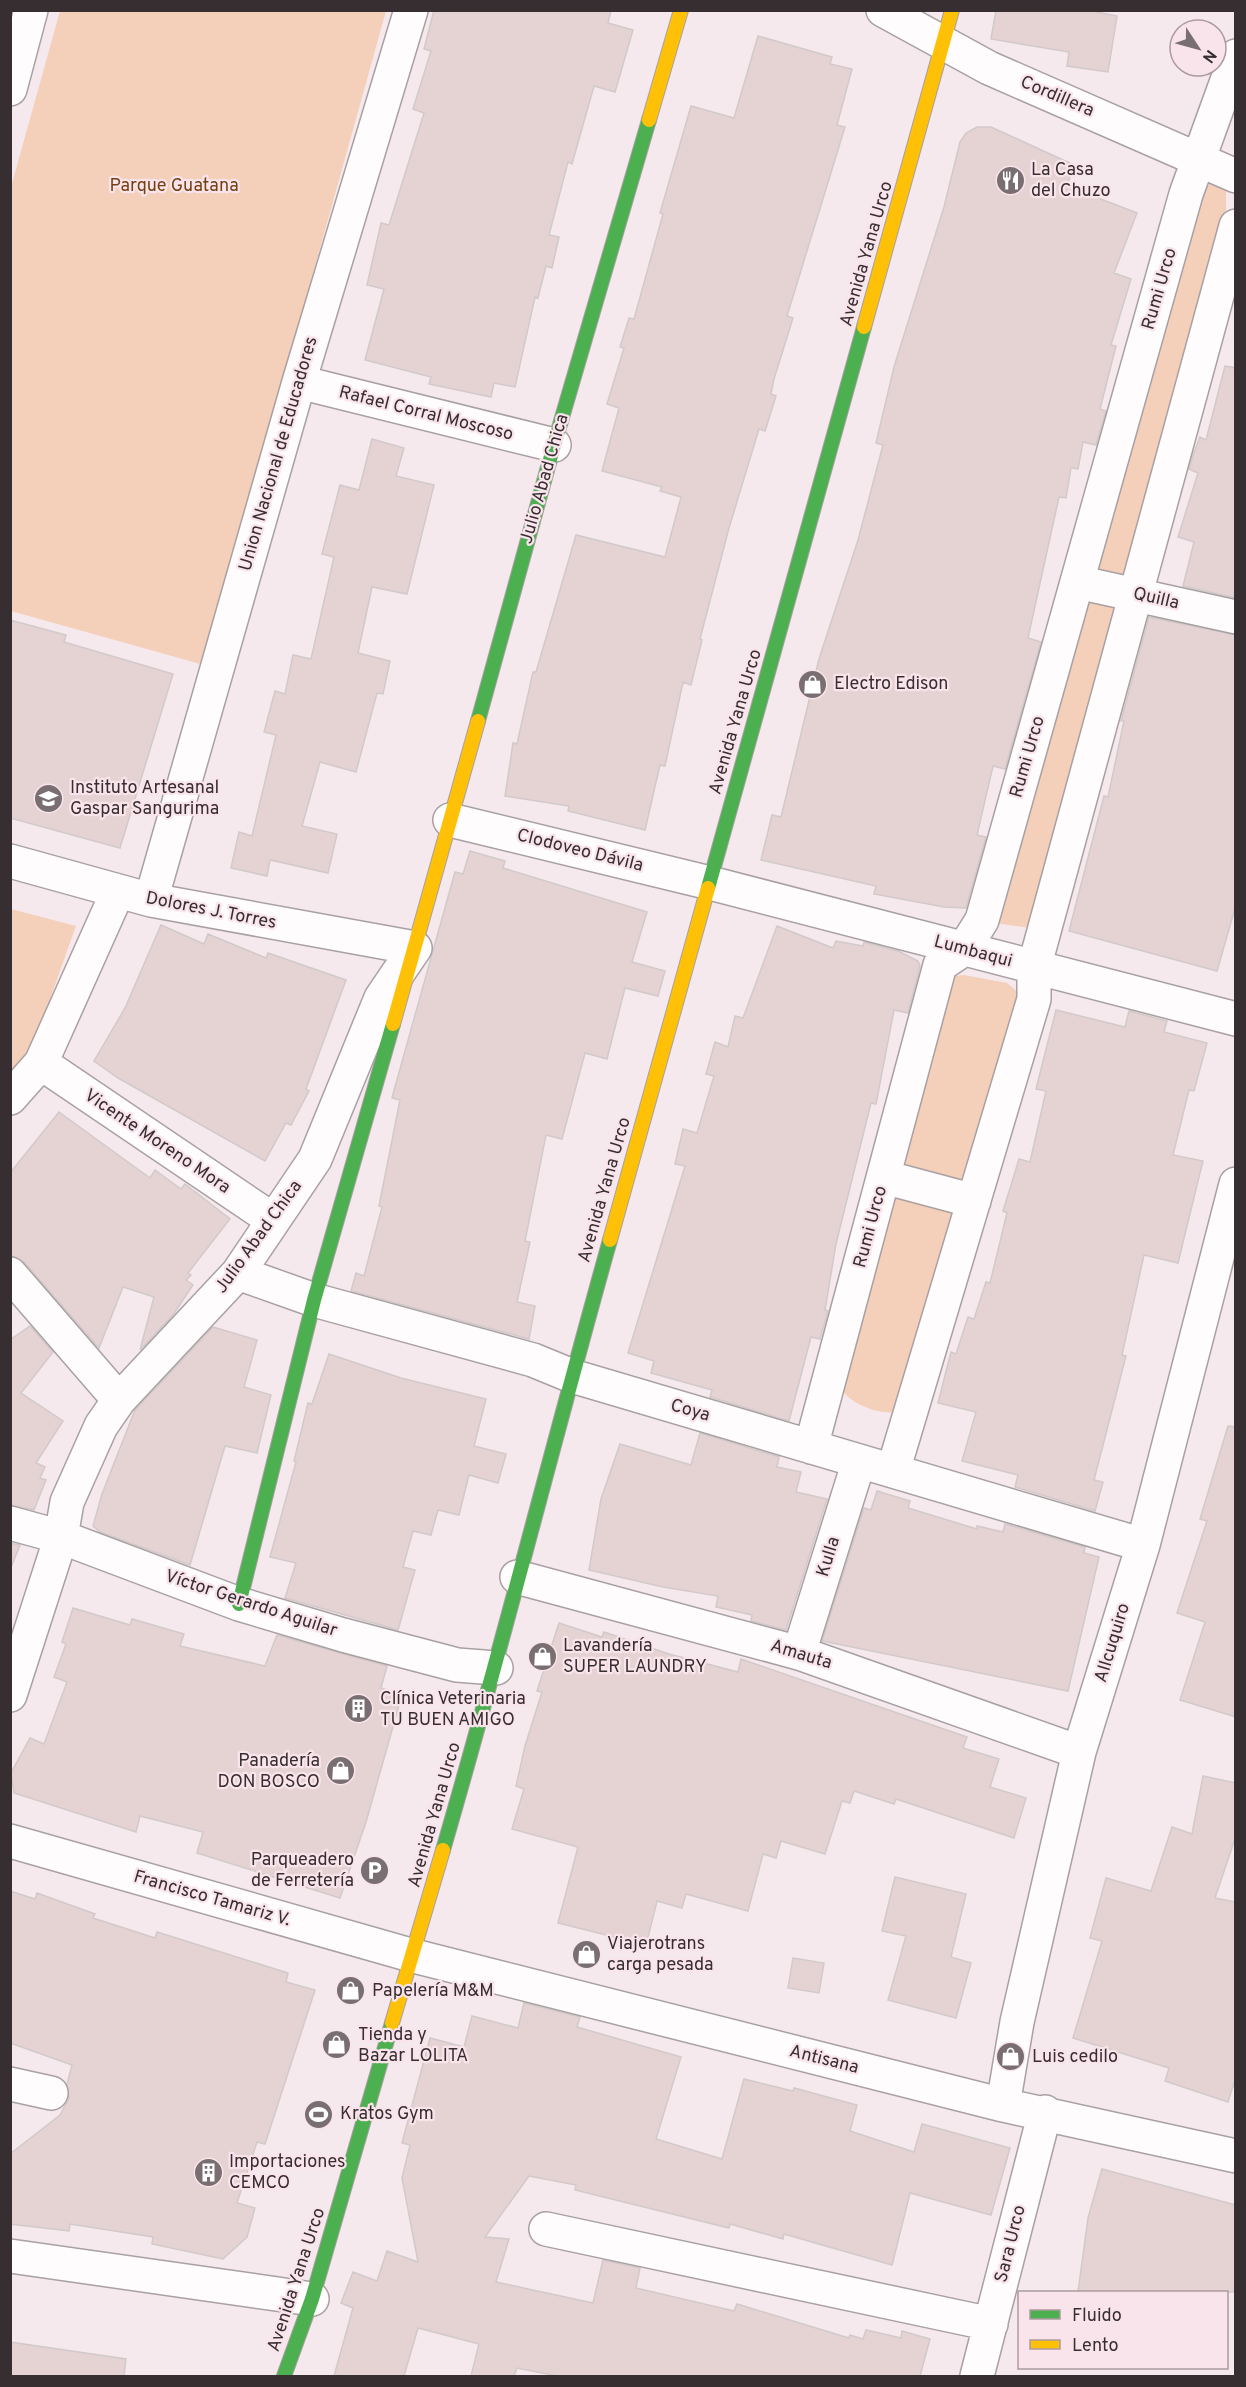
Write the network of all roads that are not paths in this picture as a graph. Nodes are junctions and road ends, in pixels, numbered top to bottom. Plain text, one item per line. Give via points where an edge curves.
1 (31, 10) edge
2 (411, 10) edge
3 (681, 10) edge
4 (883, 10) edge
5 (952, 10) edge
6 (945, 44) junction
7 (1236, 56) edge
8 (10, 89) edge
9 (1200, 159) junction
10 (1236, 176) edge
11 (1236, 226) edge
12 (299, 382) junction
13 (554, 445) junction
14 (1077, 582) junction
15 (1135, 594) junction
16 (1236, 617) edge
17 (450, 820) junction
18 (10, 861) edge
19 (710, 883) junction
20 (118, 891) junction
21 (151, 900) junction
22 (415, 948) junction
23 (964, 949) junction
24 (1034, 968) junction
25 (1236, 1019) edge
26 (41, 1063) junction
27 (10, 1098) edge
28 (884, 1177) junction
29 (1236, 1184) edge
30 (974, 1201) junction
31 (273, 1220) junction
32 (238, 1273) junction
33 (10, 1274) edge
34 (314, 1300) junction
35 (572, 1376) junction
36 (119, 1400) junction
37 (811, 1447) junction
38 (860, 1461) junction
39 (893, 1471) junction
40 (10, 1523) edge
41 (61, 1537) junction
42 (1143, 1545) junction
43 (517, 1577) junction
44 (239, 1604) junction
45 (799, 1653) junction
46 (496, 1668) junction
47 (10, 1695) edge
48 (1079, 1752) junction
49 (10, 1841) edge
50 (414, 1956) junction
51 (10, 2084) edge
52 (51, 2093) dead end
53 (1003, 2105) junction
54 (1045, 2112) junction
55 (1236, 2156) edge
56 (546, 2229) dead end
57 (10, 2256) edge
58 (312, 2299) junction
59 (992, 2324) junction
60 (285, 2376) edge
61 (977, 2376) edge

1 - 8 street
2 - 12 street, Union Nacional de Educadores
3 - 13 street, Julio Abad Chica
4 - 6 street, Cordillera
5 - 6 street, Avenida Yana Urco
6 - 9 street, Cordillera via 989,68
6 - 19 street, Avenida Yana Urco
7 - 9 street, Rumi Urco
9 - 10 street, Cordillera
9 - 14 street, Rumi Urco via 1186,194
11 - 15 street
12 - 13 street, Rafael Corral Moscoso
12 - 21 street, Union Nacional de Educadores
13 - 17 street, Julio Abad Chica
14 - 15 street, Quilla
14 - 23 street, Rumi Urco via 982,920
15 - 16 street, Quilla
15 - 24 street
17 - 19 street, Clodoveo Dávila
17 - 22 street, Julio Abad Chica
18 - 20 street, Dolores J. Torres
19 - 23 street, Lumbaqui
19 - 35 street, Avenida Yana Urco
20 - 21 street, Dolores J. Torres
20 - 26 street
21 - 22 street, Dolores J. Torres
22 - 31 street, Julio Abad Chica via 381,998 315,1159
22 - 34 street, Julio Abad Chica
23 - 24 street, Lumbaqui
23 - 28 street, Rumi Urco via 940,965
24 - 25 street, Lumbaqui
24 - 30 street via 1034,999
26 - 27 street
26 - 31 street, Vicente Moreno Mora
28 - 30 street
28 - 37 street, Rumi Urco
29 - 42 street, Allcuquiro
30 - 39 street
31 - 32 street, Julio Abad Chica
32 - 34 street, Coya
32 - 36 street, Julio Abad Chica
33 - 36 street
34 - 35 street, Coya via 533,1360
34 - 44 street, Julio Abad Chica
35 - 37 street, Coya
35 - 43 street, Avenida Yana Urco
36 - 41 street, Julio Abad Chica via 101,1426 67,1502
37 - 38 street, Coya
38 - 39 street, Coya
38 - 45 street, Kulla
39 - 42 street, Coya
40 - 41 street, Víctor Gerardo Aguilar
41 - 44 street, Víctor Gerardo Aguilar
41 - 47 street, Julio Abad Chica
42 - 48 street, Allcuquiro
43 - 45 street, Amauta
43 - 46 street, Avenida Yana Urco
44 - 46 street, Víctor Gerardo Aguilar via 457,1665
45 - 48 street, Amauta
46 - 50 street, Avenida Yana Urco
48 - 53 street, Allcuquiro via 1017,2022
49 - 50 street, Francisco Tamariz V.
50 - 53 street, Antisana
50 - 58 street, Avenida Yana Urco
51 - 52 street
53 - 54 street, Antisana
54 - 55 street, Antisana
54 - 59 street, Sara Urco
56 - 59 street
57 - 58 street
58 - 60 street, Avenida Yana Urco
59 - 61 street, Sara Urco

